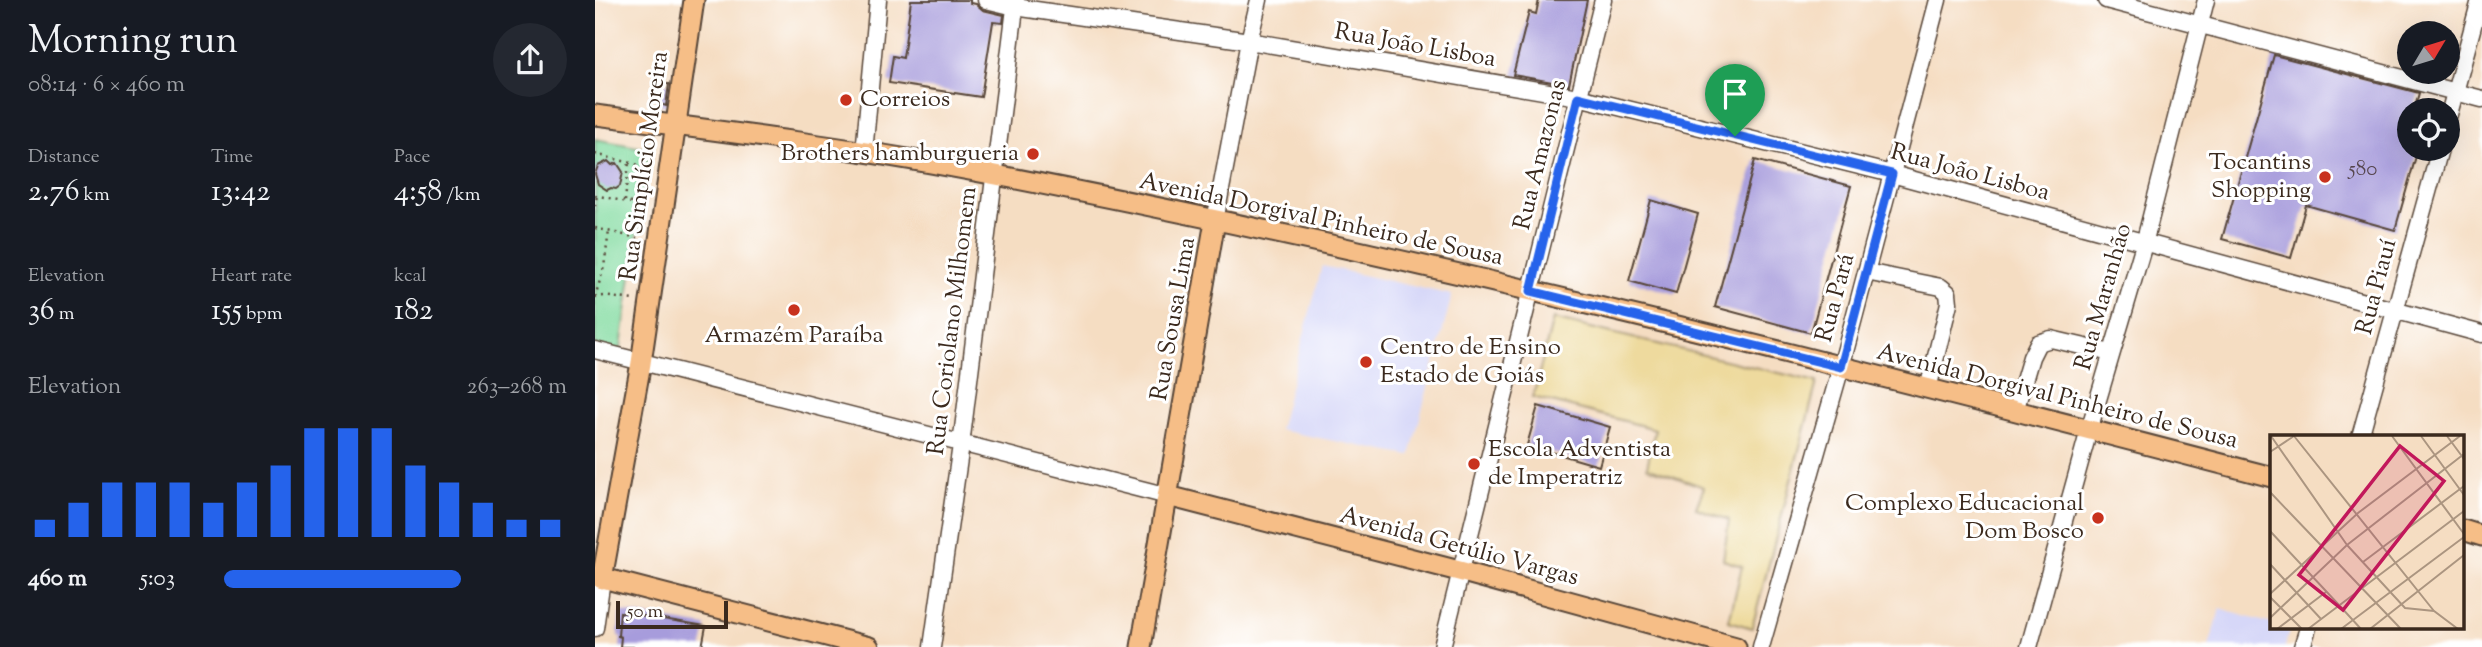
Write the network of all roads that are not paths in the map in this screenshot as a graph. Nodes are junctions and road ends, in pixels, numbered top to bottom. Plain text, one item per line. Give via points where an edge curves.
1 (694, 0) edge
2 (878, 0) edge
3 (986, 0) edge
4 (1259, 0) edge
5 (1603, 0) edge
6 (1938, 0) edge
7 (2106, 0) edge
8 (2206, 0) edge
9 (2480, 0) edge
10 (1016, 3) edge
11 (2200, 24) junction
12 (1249, 41) junction
13 (2455, 92) junction
14 (1578, 97) junction
15 (2453, 98) edge
16 (2482, 99) edge
17 (595, 116) edge
18 (674, 125) junction
19 (864, 153) junction
20 (2436, 161) edge
21 (1892, 174) junction
22 (994, 175) junction
23 (1215, 221) junction
24 (2144, 244) junction
25 (1866, 272) junction
26 (1531, 291) junction
27 (2394, 310) junction
28 (2482, 334) edge
29 (595, 350) edge
30 (2111, 353) junction
31 (641, 363) junction
32 (1841, 367) junction
33 (1928, 389) junction
34 (2015, 411) junction
35 (2089, 430) junction
36 (2361, 435) edge
37 (961, 445) junction
38 (2270, 476) edge
39 (1168, 496) junction
40 (2465, 531) edge
41 (2482, 536) edge
42 (1463, 572) junction
43 (599, 578) edge
44 (595, 628) edge
45 (2307, 630) edge
46 (869, 647) edge
47 (932, 647) edge
48 (1141, 647) edge
49 (1442, 647) edge
50 (1736, 647) edge
51 (1761, 647) edge
52 (2029, 647) edge
53 (2302, 647) edge

1 - 18 main road, Rua Simplício Moreira
2 - 19 street
3 - 10 street, Rua João Lisboa
4 - 12 street, Rua Sousa Lima
5 - 14 street, Rua Amazonas
6 - 21 street, Rua Pará
7 - 11 street
8 - 11 street, Rua Maranhão
9 - 13 street
10 - 12 street, Rua João Lisboa
10 - 22 street, Rua Coriolano Milhomem
11 - 13 street
11 - 24 street, Rua Maranhão
12 - 14 street, Rua João Lisboa
12 - 23 street, Rua Sousa Lima
13 - 15 street
13 - 16 street
14 - 21 street, Rua João Lisboa
14 - 26 street, Rua Amazonas
17 - 18 main road, Avenida Dorgival Pinheiro de Sousa
18 - 19 main road, Avenida Dorgival Pinheiro de Sousa
18 - 31 main road, Rua Simplício Moreira
19 - 22 main road, Avenida Dorgival Pinheiro de Sousa
20 - 27 street, Rua Piauí
21 - 24 street, Rua João Lisboa
21 - 25 street, Rua Pará
22 - 23 main road, Avenida Dorgival Pinheiro de Sousa
22 - 37 street, Rua Coriolano Milhomem
23 - 26 main road, Avenida Dorgival Pinheiro de Sousa
23 - 39 main road, Rua Sousa Lima
24 - 27 street, Rua João Lisboa
24 - 30 street, Rua Maranhão
25 - 32 street, Rua Pará
25 - 33 street via 1941,287 1948,293
26 - 32 main road, Avenida Dorgival Pinheiro de Sousa
26 - 42 street, Rua Amazonas
27 - 28 street, Rua João Lisboa
27 - 36 street, Rua Piauí
29 - 31 street
30 - 34 street via 2051,339 2038,343
30 - 35 street, Rua Maranhão
31 - 37 street
31 - 43 main road, Rua Simplício Moreira
32 - 33 main road, Avenida Dorgival Pinheiro de Sousa
32 - 51 street, Rua Pará
33 - 34 main road, Avenida Dorgival Pinheiro de Sousa
34 - 35 main road, Avenida Dorgival Pinheiro de Sousa
35 - 38 main road, Avenida Dorgival Pinheiro de Sousa
35 - 52 street, Rua Maranhão
37 - 39 street
37 - 47 street, Rua Coriolano Milhomem
39 - 42 main road, Avenida Getúlio Vargas
39 - 48 main road, Rua Sousa Lima
40 - 41 main road
42 - 49 street, Rua Amazonas
42 - 50 main road, Avenida Getúlio Vargas
43 - 44 street, Rua Simplício Moreira
43 - 46 main road
45 - 53 street

